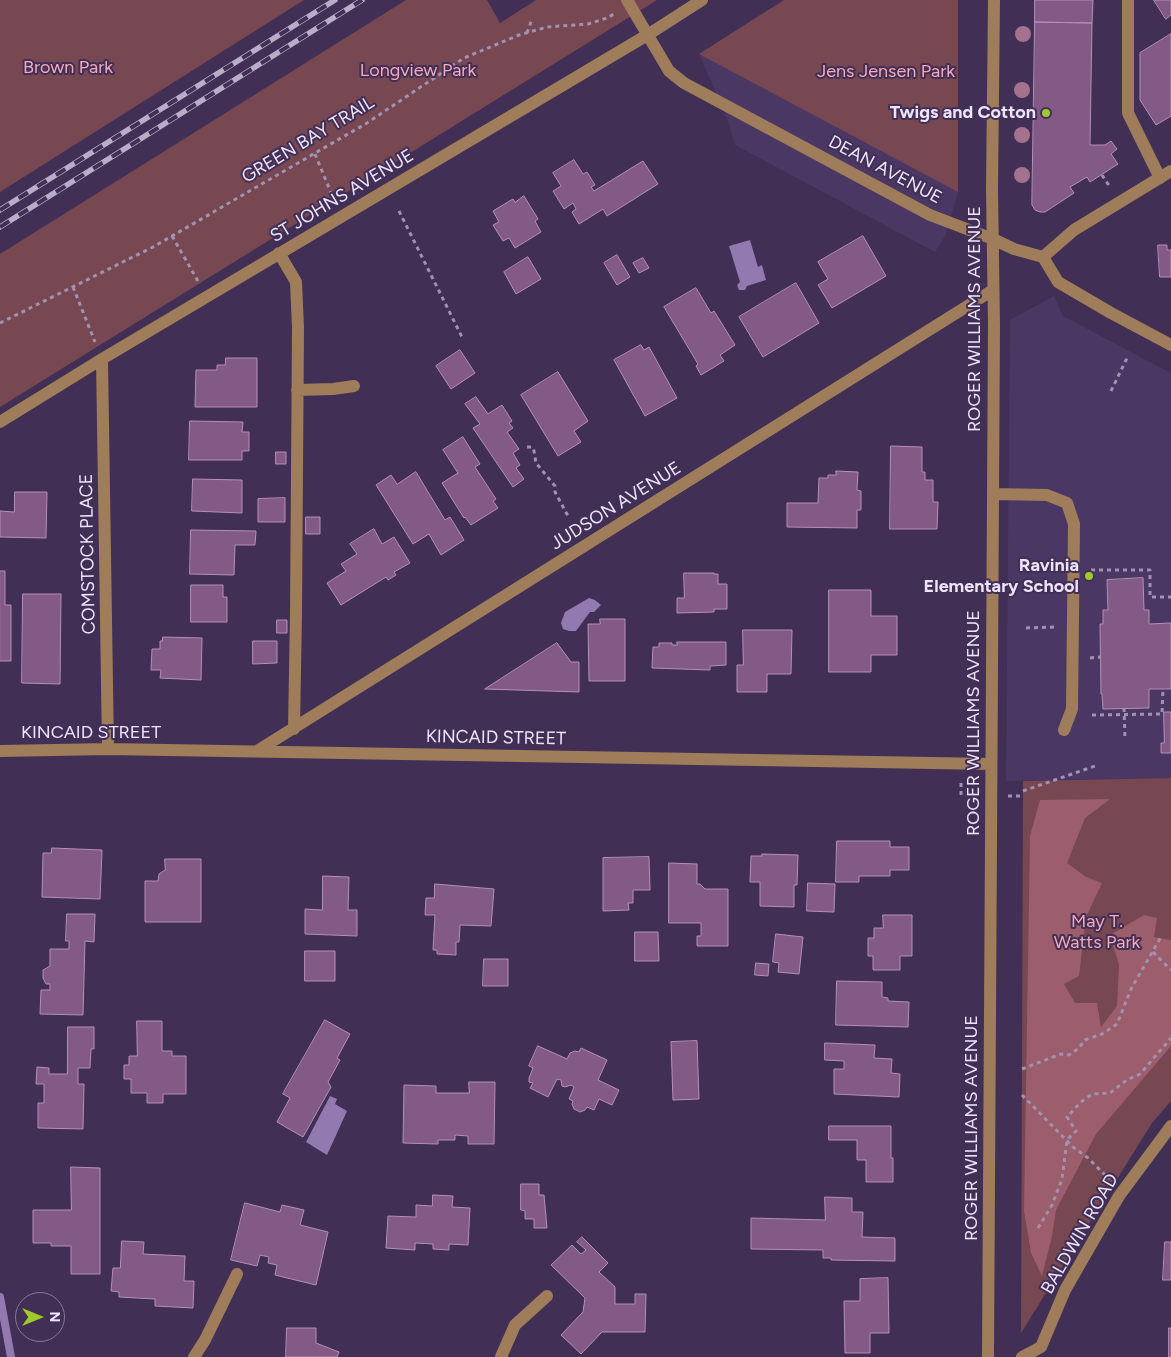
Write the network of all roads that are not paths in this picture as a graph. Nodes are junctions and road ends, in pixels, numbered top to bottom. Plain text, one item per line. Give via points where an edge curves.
1 (702, 0) edge
2 (994, 0) edge
3 (1128, 0) edge
4 (628, 2) edge
5 (648, 34) junction
6 (1171, 171) edge
7 (1160, 178) junction
8 (992, 239) junction
9 (279, 253) junction
10 (1043, 257) junction
11 (993, 290) junction
12 (1171, 345) edge
13 (102, 359) junction
14 (354, 386) dead end
15 (297, 390) junction
16 (0, 422) edge
17 (992, 494) junction
18 (294, 729) junction
19 (1064, 730) dead end
20 (108, 749) junction
21 (0, 751) edge
22 (258, 751) junction
23 (991, 764) junction
24 (1171, 1126) edge
25 (237, 1274) dead end
26 (547, 1296) dead end
27 (194, 1357) edge
28 (501, 1357) edge
29 (988, 1357) edge
30 (1022, 1357) edge

1 - 5 street, ST JOHNS AVENUE
2 - 8 street, ROGER WILLIAMS AVENUE
3 - 7 street via 1128,112
4 - 5 street, DEAN AVENUE
5 - 8 street, DEAN AVENUE via 669,70 684,83 930,215
5 - 9 street, ST JOHNS AVENUE
6 - 7 street
7 - 10 street via 1074,230
8 - 10 street, DEAN AVENUE
8 - 11 street, ROGER WILLIAMS AVENUE
9 - 13 street, ST JOHNS AVENUE
9 - 15 street via 296,282
10 - 12 street via 1058,282
11 - 17 street, ROGER WILLIAMS AVENUE
11 - 18 street, JUDSON AVENUE
13 - 16 street, ST JOHNS AVENUE
13 - 20 street, COMSTOCK PLACE
14 - 15 street
15 - 18 street
17 - 19 street via 1047,495 1068,503 1074,524 1072,709
17 - 23 street, ROGER WILLIAMS AVENUE
18 - 22 street, JUDSON AVENUE
20 - 21 street, KINCAID STREET
20 - 22 street, KINCAID STREET
22 - 23 street, KINCAID STREET
23 - 29 street, ROGER WILLIAMS AVENUE
24 - 30 street, BALDWIN ROAD via 1123,1191 1065,1290 1041,1347
25 - 27 street via 206,1340
26 - 28 street via 515,1325

